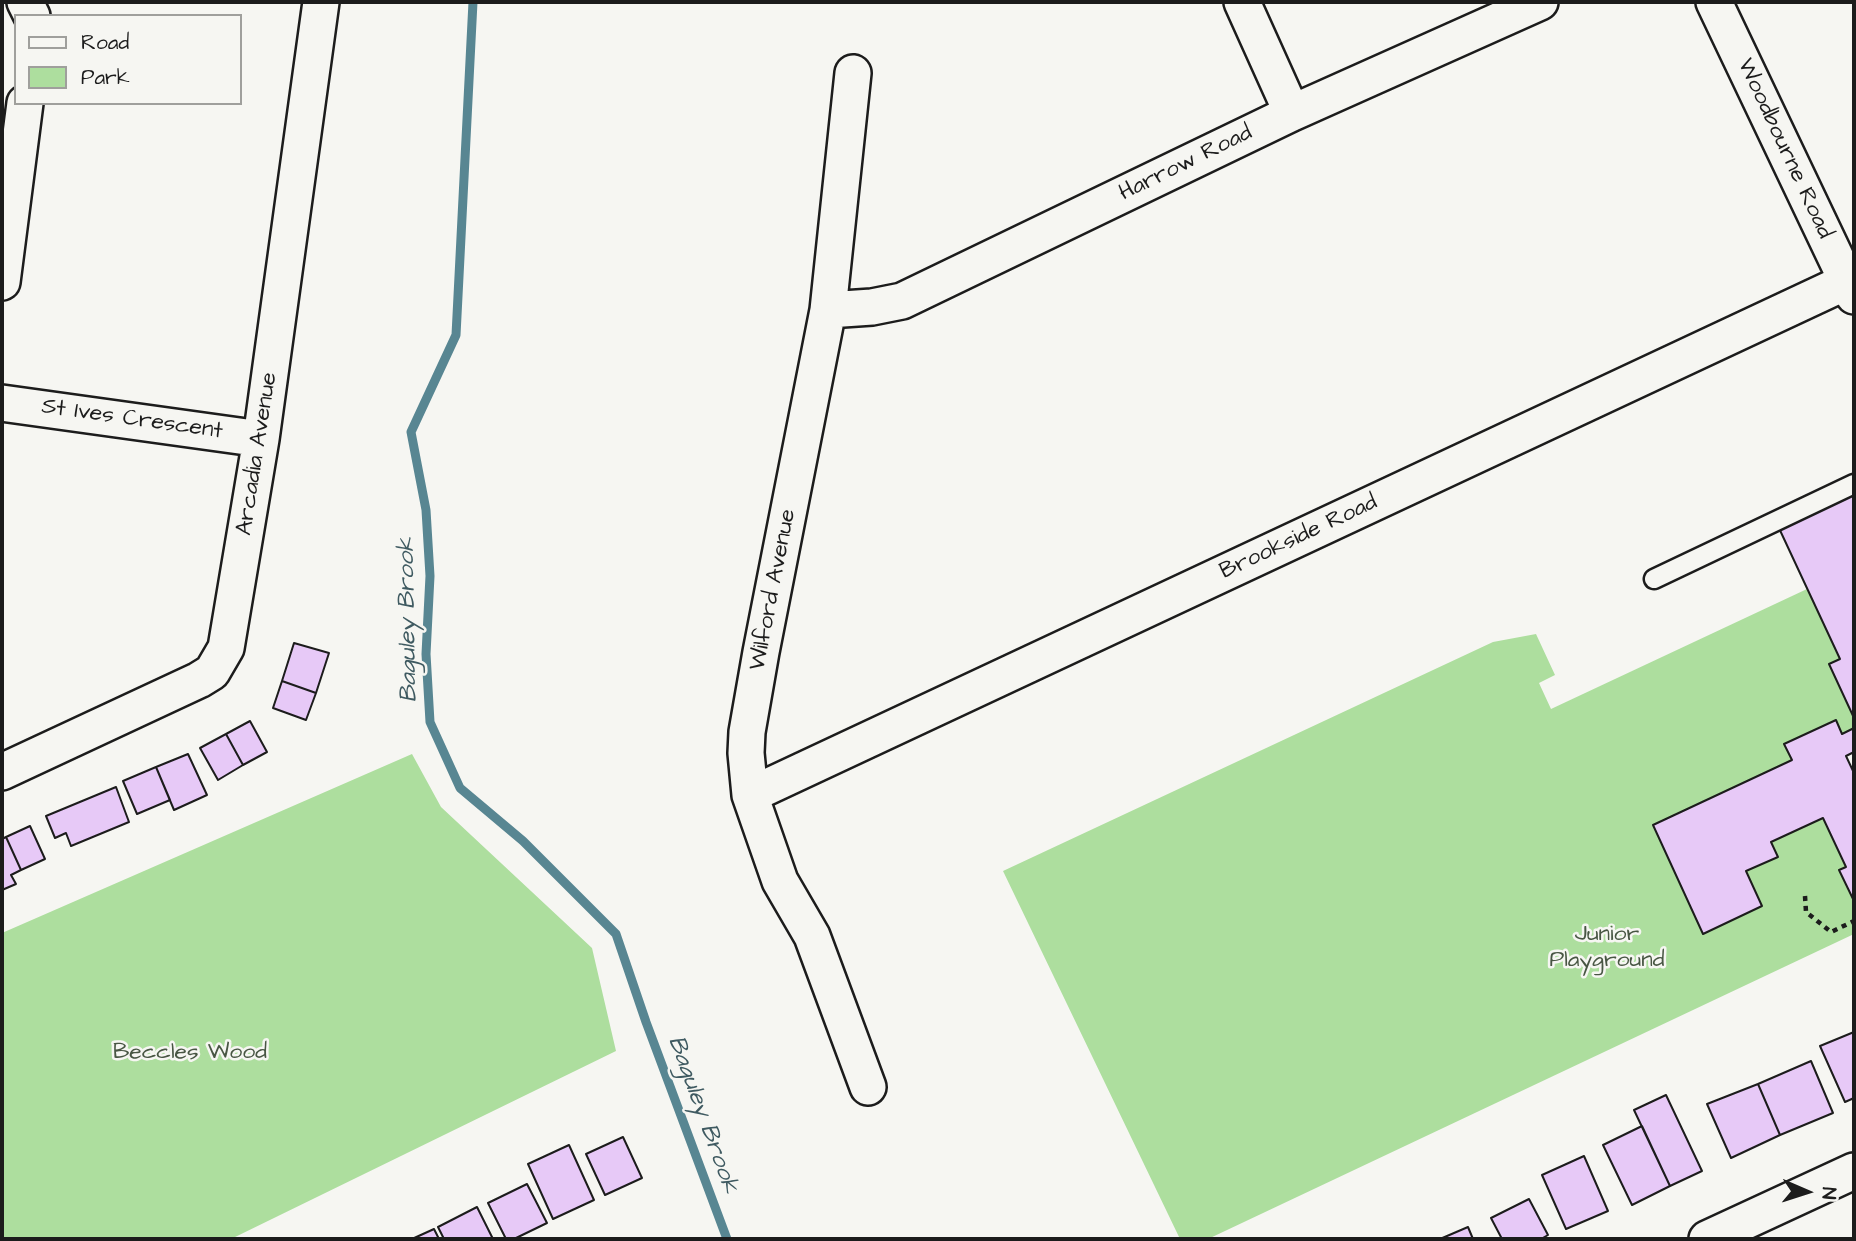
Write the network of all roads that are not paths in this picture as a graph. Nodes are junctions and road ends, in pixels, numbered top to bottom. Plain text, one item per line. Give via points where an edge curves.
1 (321, 2) edge
2 (1242, 2) edge
3 (1540, 2) edge
4 (1714, 2) edge
5 (853, 73) dead end
6 (25, 105) edge
7 (1292, 113) junction
8 (2, 282) edge
9 (1852, 285) edge
10 (828, 310) junction
11 (2, 403) edge
12 (261, 439) junction
13 (1854, 484) edge
14 (1654, 579) dead end
15 (2, 772) edge
16 (750, 795) junction
17 (868, 1087) dead end
18 (1854, 1171) edge
19 (1707, 1239) edge

1 - 12 street, Arcadia Avenue
2 - 7 street
3 - 7 street, Harrow Road
4 - 9 street, Woodbourne Road
5 - 10 street, Wilford Avenue
6 - 8 street
7 - 10 street, Harrow Road via 902,301
9 - 16 street, Brookside Road
10 - 16 street, Wilford Avenue via 752,703 746,753
11 - 12 street, St Ives Crescent
12 - 15 street, Arcadia Avenue via 230,631 212,672
13 - 14 lane
16 - 17 street, Wilford Avenue via 780,881 819,953
18 - 19 street

